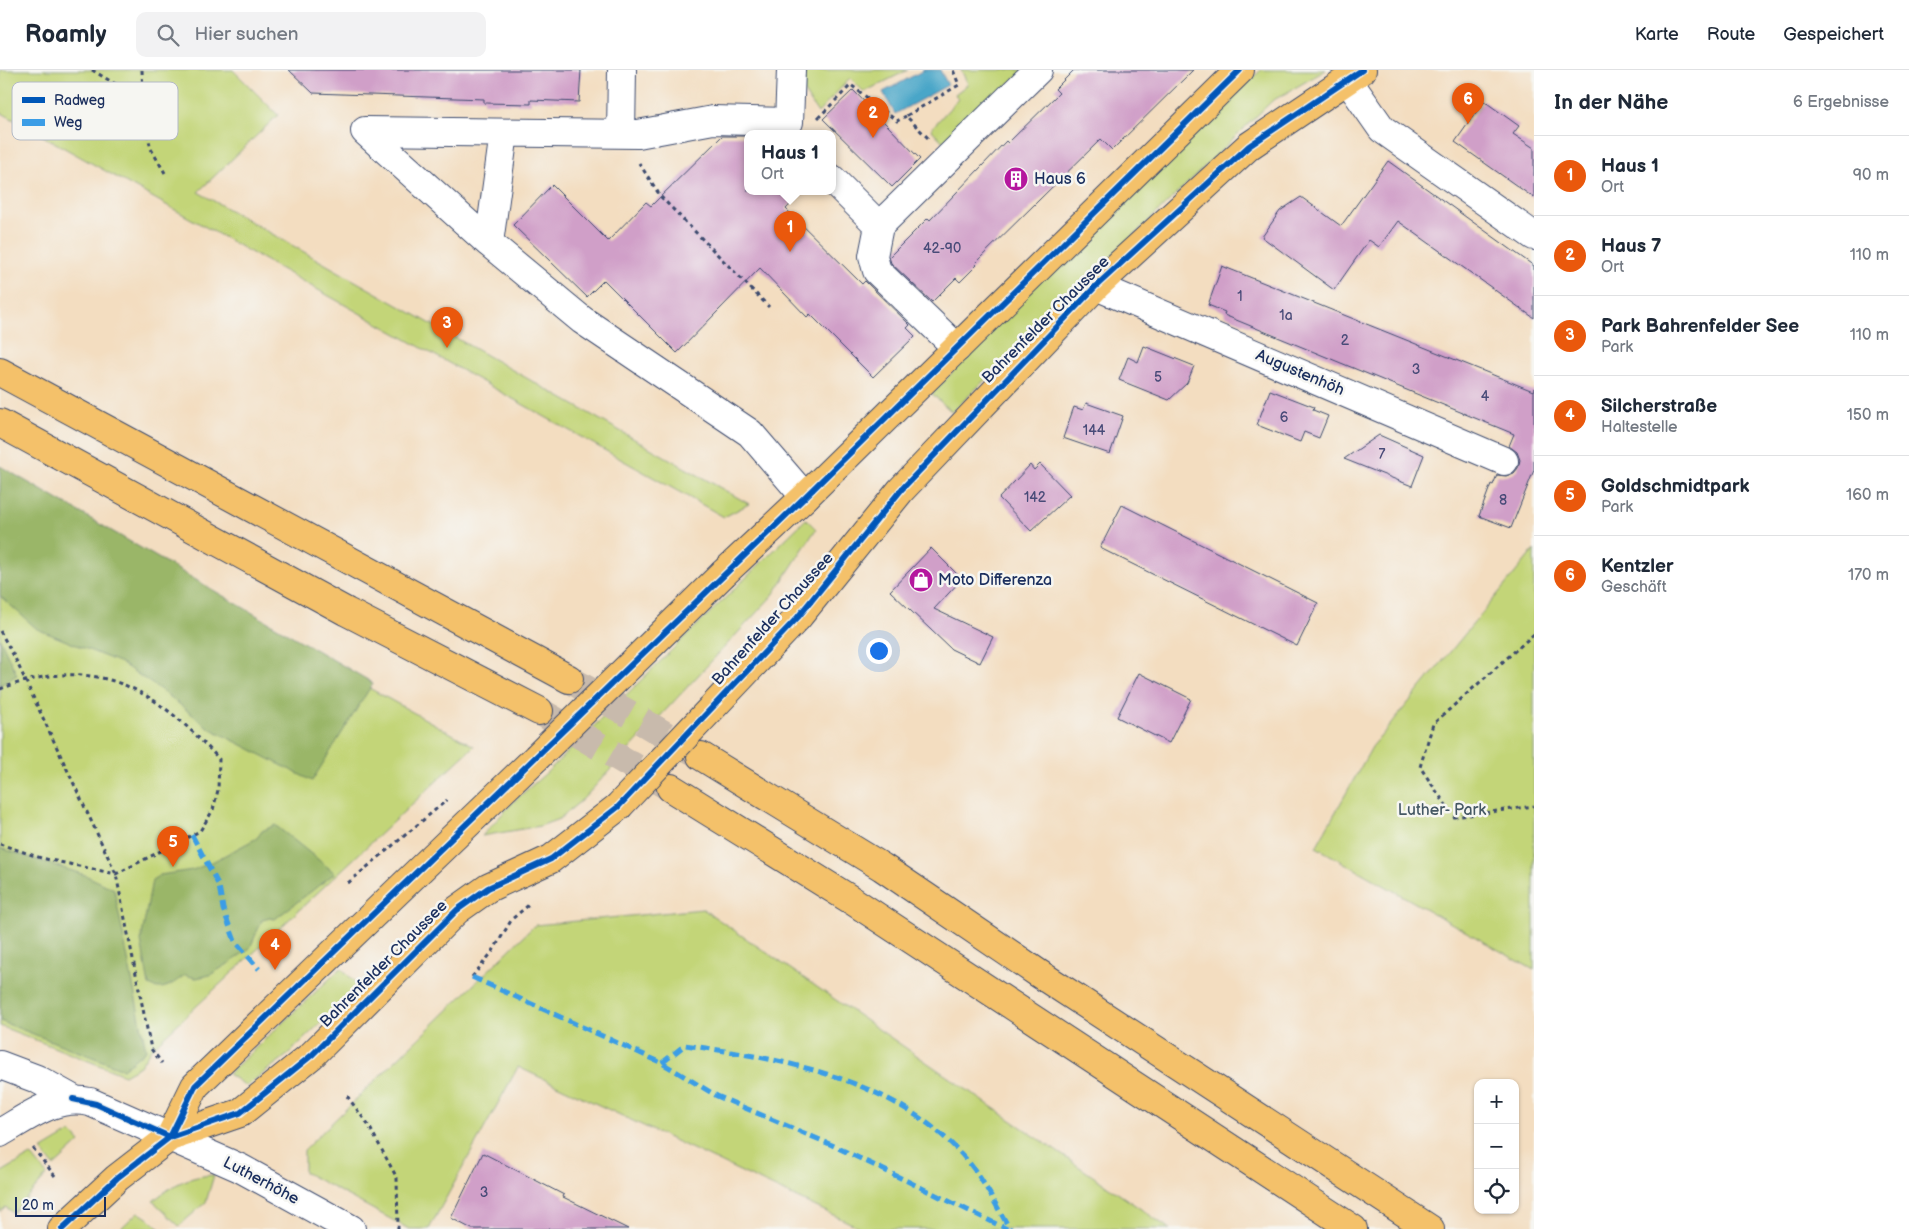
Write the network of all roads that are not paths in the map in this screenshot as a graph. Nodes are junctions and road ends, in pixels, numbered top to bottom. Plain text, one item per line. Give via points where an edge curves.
1 (622, 70) edge
2 (791, 70) edge
3 (1038, 70) edge
4 (1240, 70) edge
5 (1354, 74) edge
6 (792, 127) edge
7 (504, 133) junction
8 (621, 134) junction
9 (836, 183) edge
10 (879, 226) junction
11 (1534, 236) edge
12 (489, 243) junction
13 (1096, 286) junction
14 (957, 348) junction
15 (0, 372) edge
16 (0, 423) edge
17 (1504, 460) dead end
18 (805, 497) junction
19 (569, 679) tunnel mouth
20 (539, 711) tunnel mouth
21 (701, 756) tunnel mouth
22 (671, 788) tunnel mouth
23 (0, 1065) edge
24 (73, 1099) junction
25 (0, 1133) edge
26 (170, 1137) junction
27 (62, 1229) edge
28 (351, 1229) edge
29 (1353, 1229) edge
30 (1430, 1229) edge

1 - 8 street
2 - 6 street
3 - 10 street
4 - 14 main road, Bahrenfelder Chaussee
5 - 11 street, Bahrenfelder Chaussee via 1382,129
5 - 13 main road, Bahrenfelder Chaussee via 1249,146
6 - 8 street via 713,120 638,134
7 - 8 street
7 - 12 street
7 - 12 street via 365,132
9 - 10 street
10 - 14 street via 873,256 878,271
12 - 18 street via 582,320 750,433
13 - 17 street, Augustenhöh
13 - 26 main road, Bahrenfelder Chaussee, bridge via 901,490 798,617 618,807 551,859 488,888 457,910 312,1055 240,1113
14 - 18 main road, Bahrenfelder Chaussee
15 - 19 main road
16 - 20 main road via 347,612
18 - 26 main road, Bahrenfelder Chaussee, bridge via 195,1086
21 - 30 main road via 882,867 1046,979
22 - 29 main road via 862,906
23 - 24 street via 37,1079
24 - 25 street via 53,1104
24 - 26 street, Lutherhöhe via 96,1104
26 - 27 main road, Bahrenfelder Chaussee via 118,1178
26 - 28 street, Lutherhöhe via 240,1168

